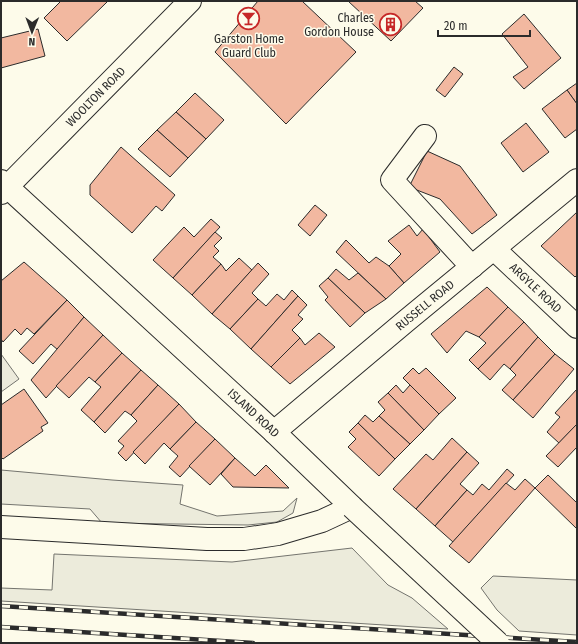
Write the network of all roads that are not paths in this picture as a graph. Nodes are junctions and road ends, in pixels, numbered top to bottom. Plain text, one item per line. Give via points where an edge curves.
1 (190, 1) edge
2 (425, 136) dead end
3 (577, 180) edge
4 (3, 187) edge
5 (494, 248) junction
6 (472, 267) junction
7 (577, 327) edge
8 (274, 432) junction
9 (352, 507) junction
10 (1, 527) edge
11 (498, 643) edge

1 - 4 street, WOOLTON ROAD
2 - 6 street via 392,180
3 - 5 street, RUSSELL ROAD
4 - 8 street, ISLAND ROAD
5 - 6 street, RUSSELL ROAD
5 - 7 street, ARGYLE ROAD
6 - 8 street, RUSSELL ROAD
8 - 9 street, ISLAND ROAD
9 - 10 street via 322,521 278,534 244,539
9 - 11 street, ISLAND ROAD, bridge

